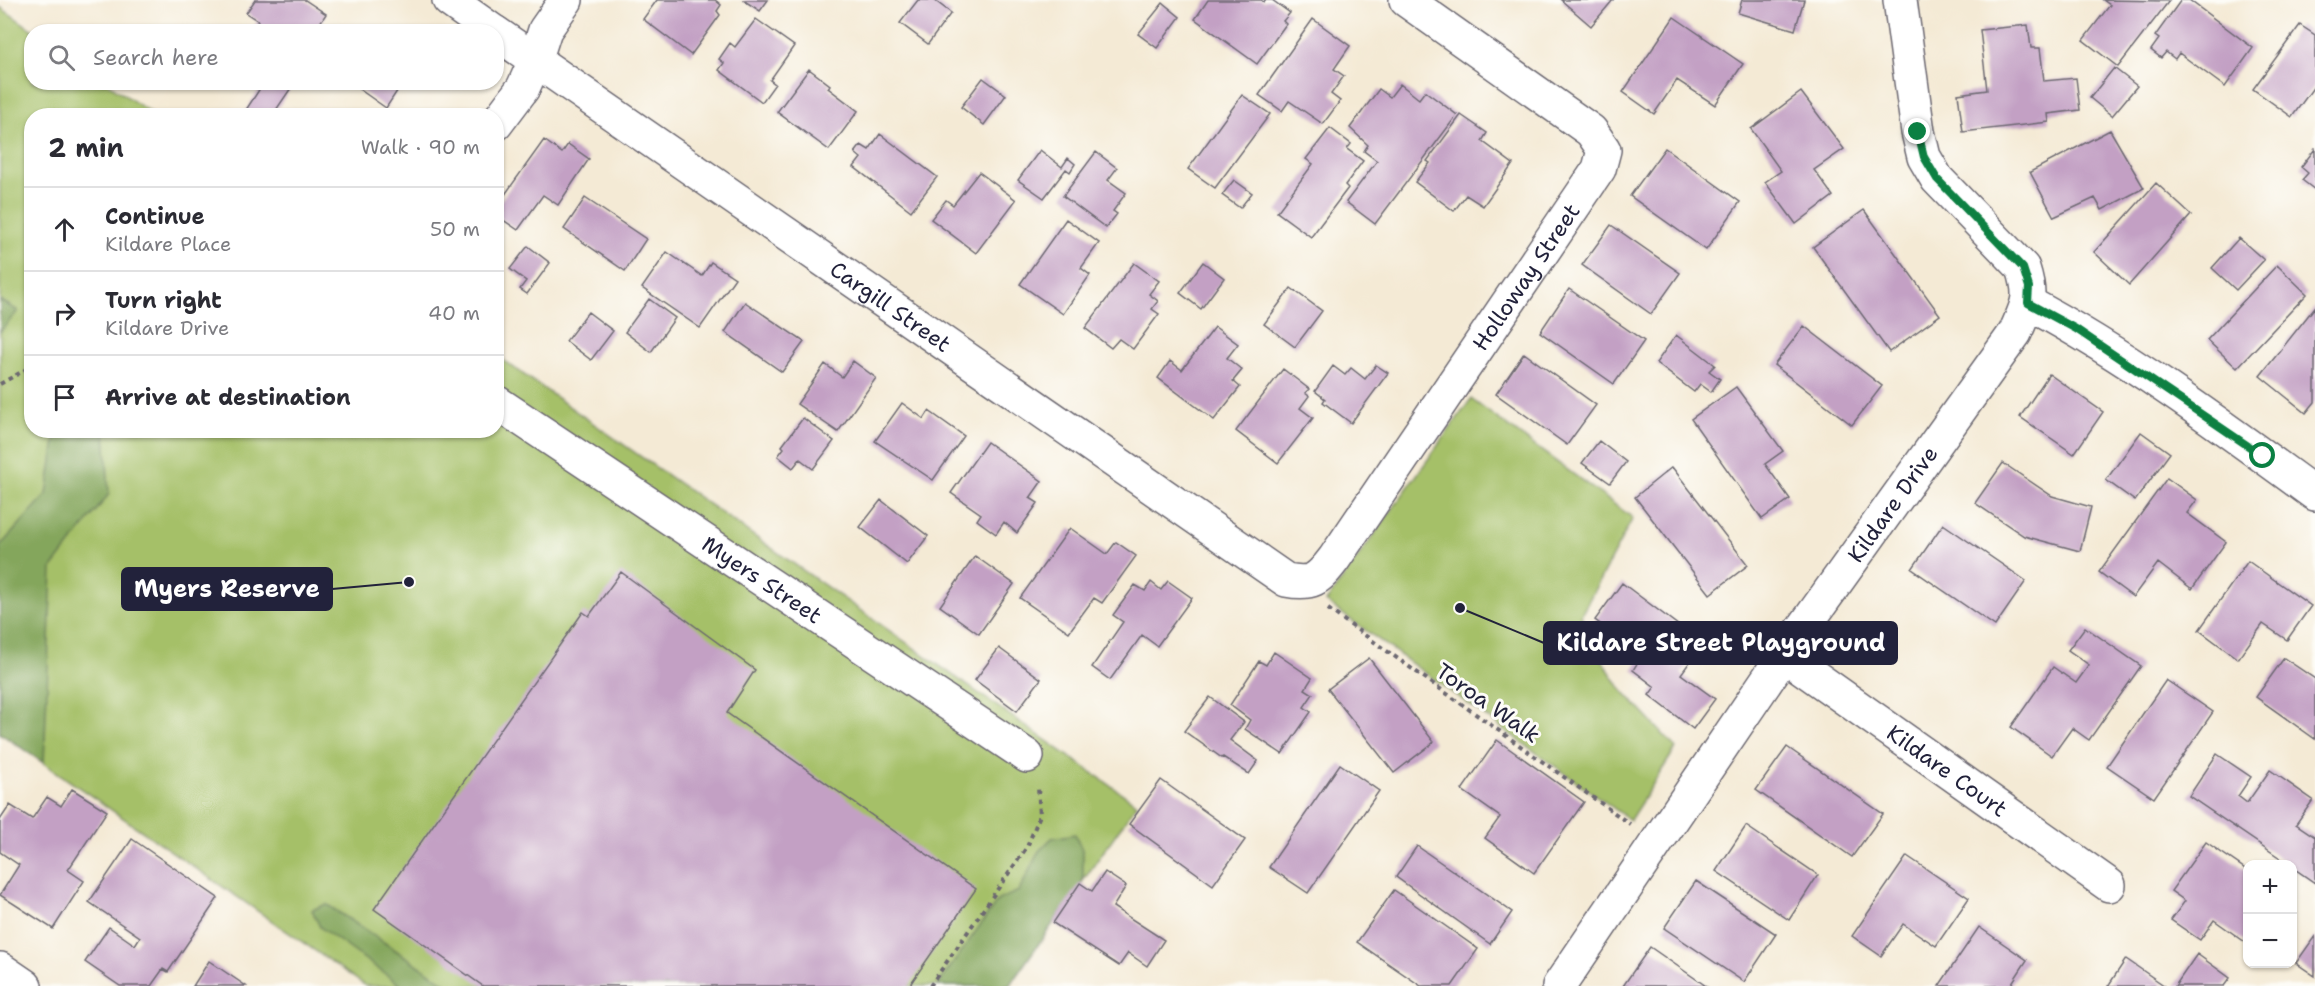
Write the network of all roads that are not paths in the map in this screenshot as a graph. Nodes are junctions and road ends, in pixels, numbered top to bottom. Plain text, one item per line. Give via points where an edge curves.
1 (449, 0) edge
2 (566, 0) edge
3 (1406, 0) edge
4 (1900, 0) edge
5 (484, 24) edge
6 (504, 39) edge
7 (535, 62) junction
8 (504, 113) edge
9 (2028, 303) junction
10 (504, 407) edge
11 (2315, 494) edge
12 (1286, 580) joint
13 (1785, 655) junction
14 (1027, 756) road end
15 (2109, 885) dead end
16 (0, 969) edge
17 (25, 986) edge
18 (1559, 986) edge

1 - 5 street, Cargill Street
2 - 7 street via 545,30
3 - 12 street, Holloway Street via 1592,130 1604,150 1599,169 1334,559 1316,579 1303,584
4 - 9 street, Kildare Drive via 1924,157 1937,179 2023,268 2029,287
6 - 7 street, Cargill Street
7 - 8 street via 523,88
7 - 12 street, Cargill Street
9 - 11 street via 2076,329
9 - 13 street, Kildare Drive via 2015,333
10 - 14 street, Myers Street
13 - 15 street, Kildare Court
13 - 18 street, Kildare Drive
16 - 17 street

